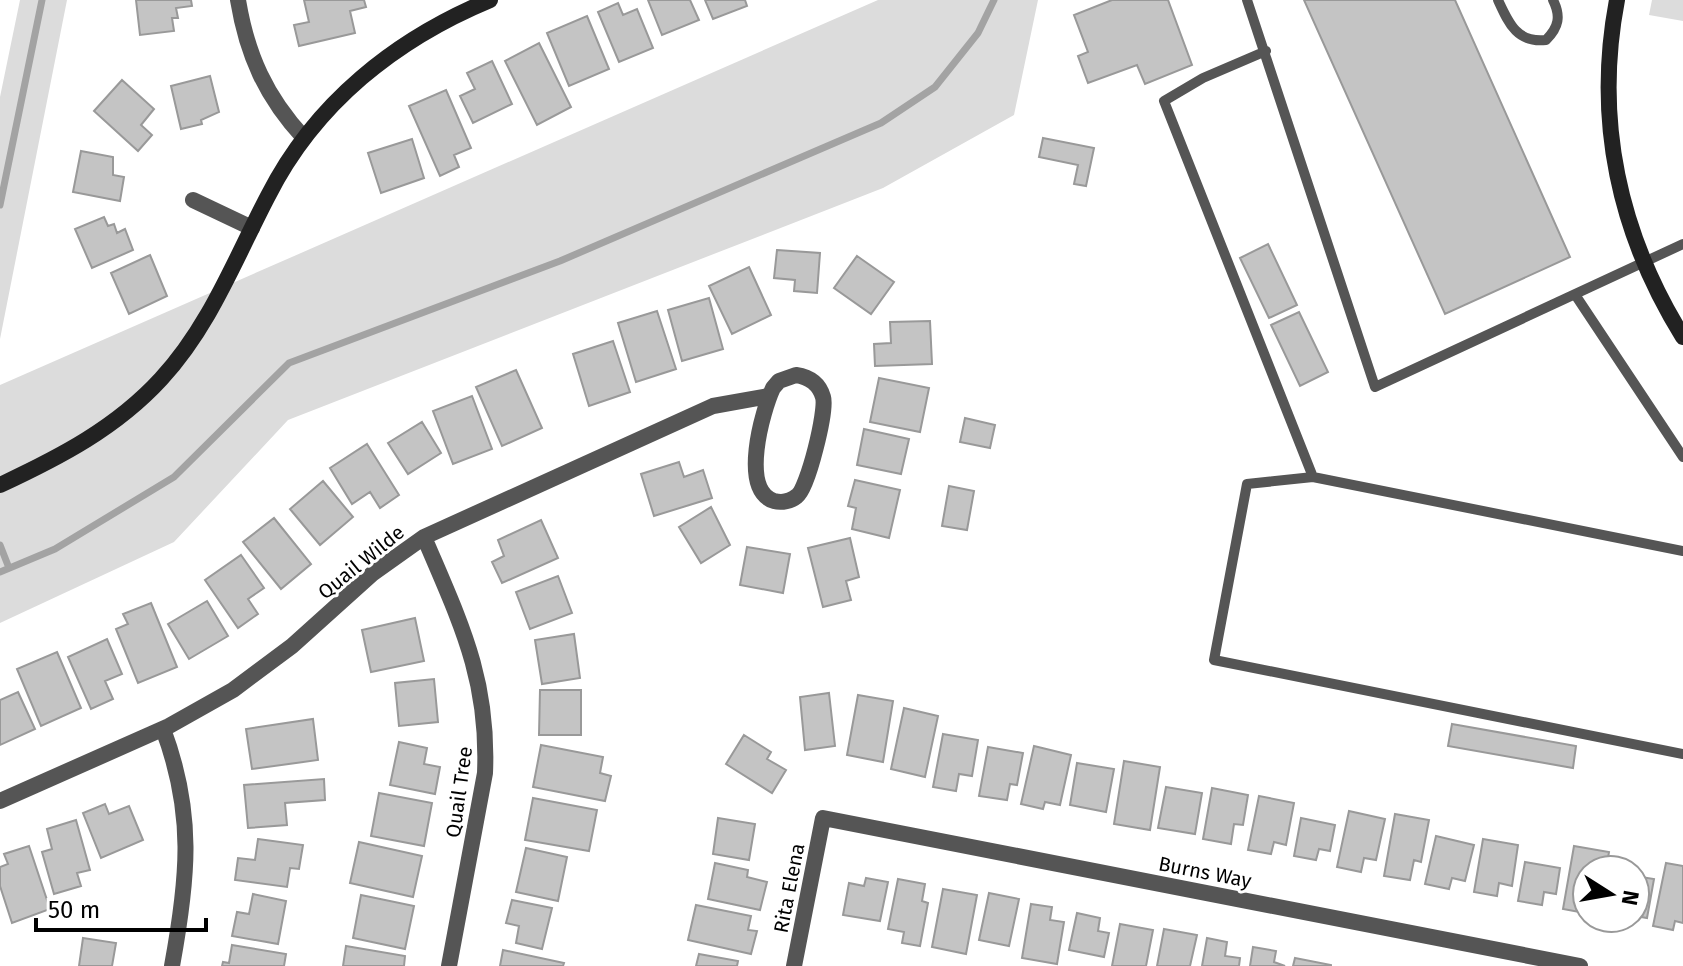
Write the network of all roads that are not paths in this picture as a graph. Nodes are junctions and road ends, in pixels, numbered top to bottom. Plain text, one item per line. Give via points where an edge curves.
1 (238, 0) edge
2 (490, 0) edge
3 (1247, 0) edge
4 (1498, 0) edge
5 (1553, 0) edge
6 (1617, 0) edge
7 (1266, 51) junction
8 (304, 138) junction
9 (193, 200) dead end
10 (252, 228) junction
11 (1683, 244) edge
12 (1643, 265) junction
13 (1576, 296) junction
14 (1683, 337) edge
15 (769, 396) junction
16 (1683, 457) edge
17 (1313, 477) junction
18 (0, 485) edge
19 (424, 537) junction
20 (1683, 551) edge
21 (163, 729) junction
22 (1683, 754) edge
23 (0, 801) edge
24 (823, 818) joint
25 (172, 966) edge
26 (449, 966) edge
27 (794, 966) edge
28 (1580, 966) edge

1 - 8 street via 263,87
2 - 8 street via 391,53
3 - 7 lane
4 - 5 lane via 1511,27 1533,41 1546,40 1557,29 1559,11
6 - 12 street via 1608,86 1610,131 1616,177
7 - 13 lane via 1375,387
7 - 17 lane via 1164,101
8 - 10 street
9 - 10 street
10 - 18 street via 213,307 152,388 69,452
11 - 12 lane
12 - 13 lane
12 - 14 street
13 - 16 lane
15 - 15 street via 755,481 771,500 789,501 807,483 823,395 812,381 796,375 779,381
15 - 19 street, Quail Wilde via 713,406
17 - 20 lane
17 - 22 lane via 1247,484 1214,660
19 - 21 street, Quail Wilde via 245,681
19 - 26 street, Quail Tree via 470,644 487,741
21 - 23 street, Quail Wilde
21 - 25 street via 180,782 188,847
24 - 27 street, Rita Elena
24 - 28 street, Burns Way

